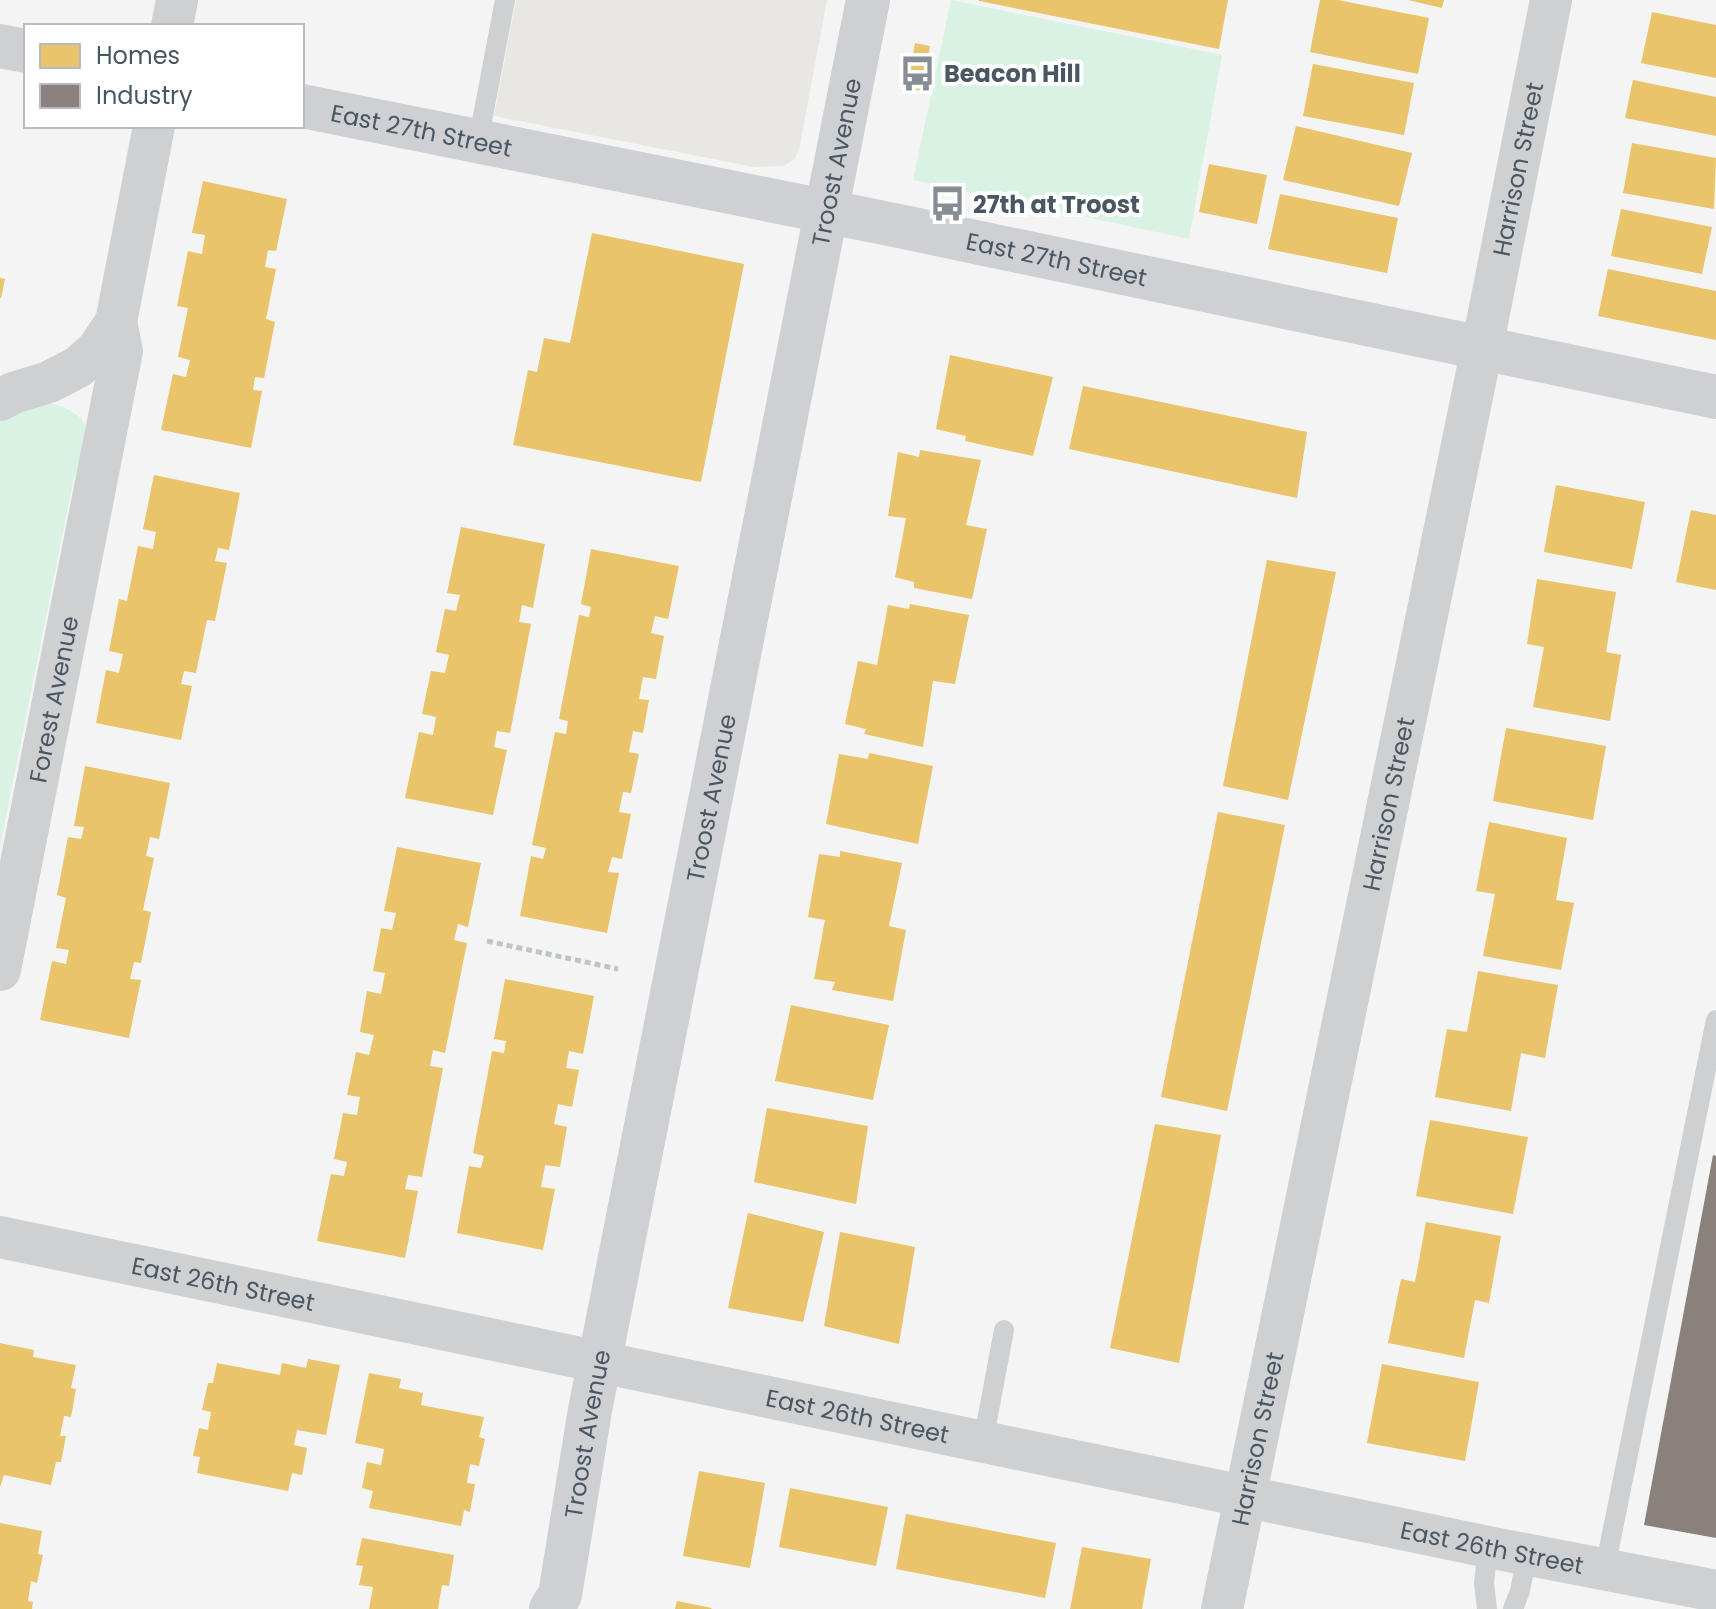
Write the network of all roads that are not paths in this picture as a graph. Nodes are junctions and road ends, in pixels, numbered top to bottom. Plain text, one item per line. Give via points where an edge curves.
1 (177, 0) edge
2 (505, 0) edge
3 (868, 0) edge
4 (1551, 0) edge
5 (172, 24) edge
6 (0, 46) edge
7 (24, 51) edge
8 (304, 106) edge
9 (154, 128) edge
10 (478, 142) junction
11 (827, 211) junction
12 (116, 322) junction
13 (1482, 348) junction
14 (49, 382) junction
15 (1716, 397) edge
16 (0, 400) edge
17 (109, 427) junction
18 (0, 970) edge
19 (1716, 1020) edge
20 (0, 1237) edge
21 (1004, 1330) dead end
22 (600, 1363) junction
23 (983, 1442) junction
24 (1244, 1496) junction
25 (1507, 1551) junction
26 (1605, 1568) junction
27 (1716, 1591) edge
28 (558, 1604) edge
29 (1222, 1609) edge
30 (1487, 1609) edge
31 (1513, 1609) edge

1 - 5 street
2 - 10 lane
3 - 11 main road, Troost Avenue
4 - 13 street, Harrison Street
6 - 7 main road
8 - 10 main road, East 27th Street
9 - 12 street, Forest Avenue
10 - 11 main road, East 27th Street
11 - 13 main road, East 27th Street
11 - 22 main road, Troost Avenue
12 - 14 street, Forest Avenue via 78,367
12 - 17 street, Forest Avenue via 122,351
13 - 15 main road, East 27th Street
13 - 24 street, Harrison Street
14 - 16 street, Forest Avenue
14 - 17 street via 100,405
17 - 18 street, Forest Avenue
19 - 26 lane
20 - 22 street, East 26th Street
21 - 23 lane
22 - 23 street, East 26th Street
22 - 28 main road, Troost Avenue
23 - 24 street, East 26th Street
24 - 25 street, East 26th Street
24 - 29 street, Harrison Street
25 - 26 street, East 26th Street
25 - 30 lane via 1484,1583
25 - 31 lane via 1520,1591
26 - 27 street, East 26th Street

